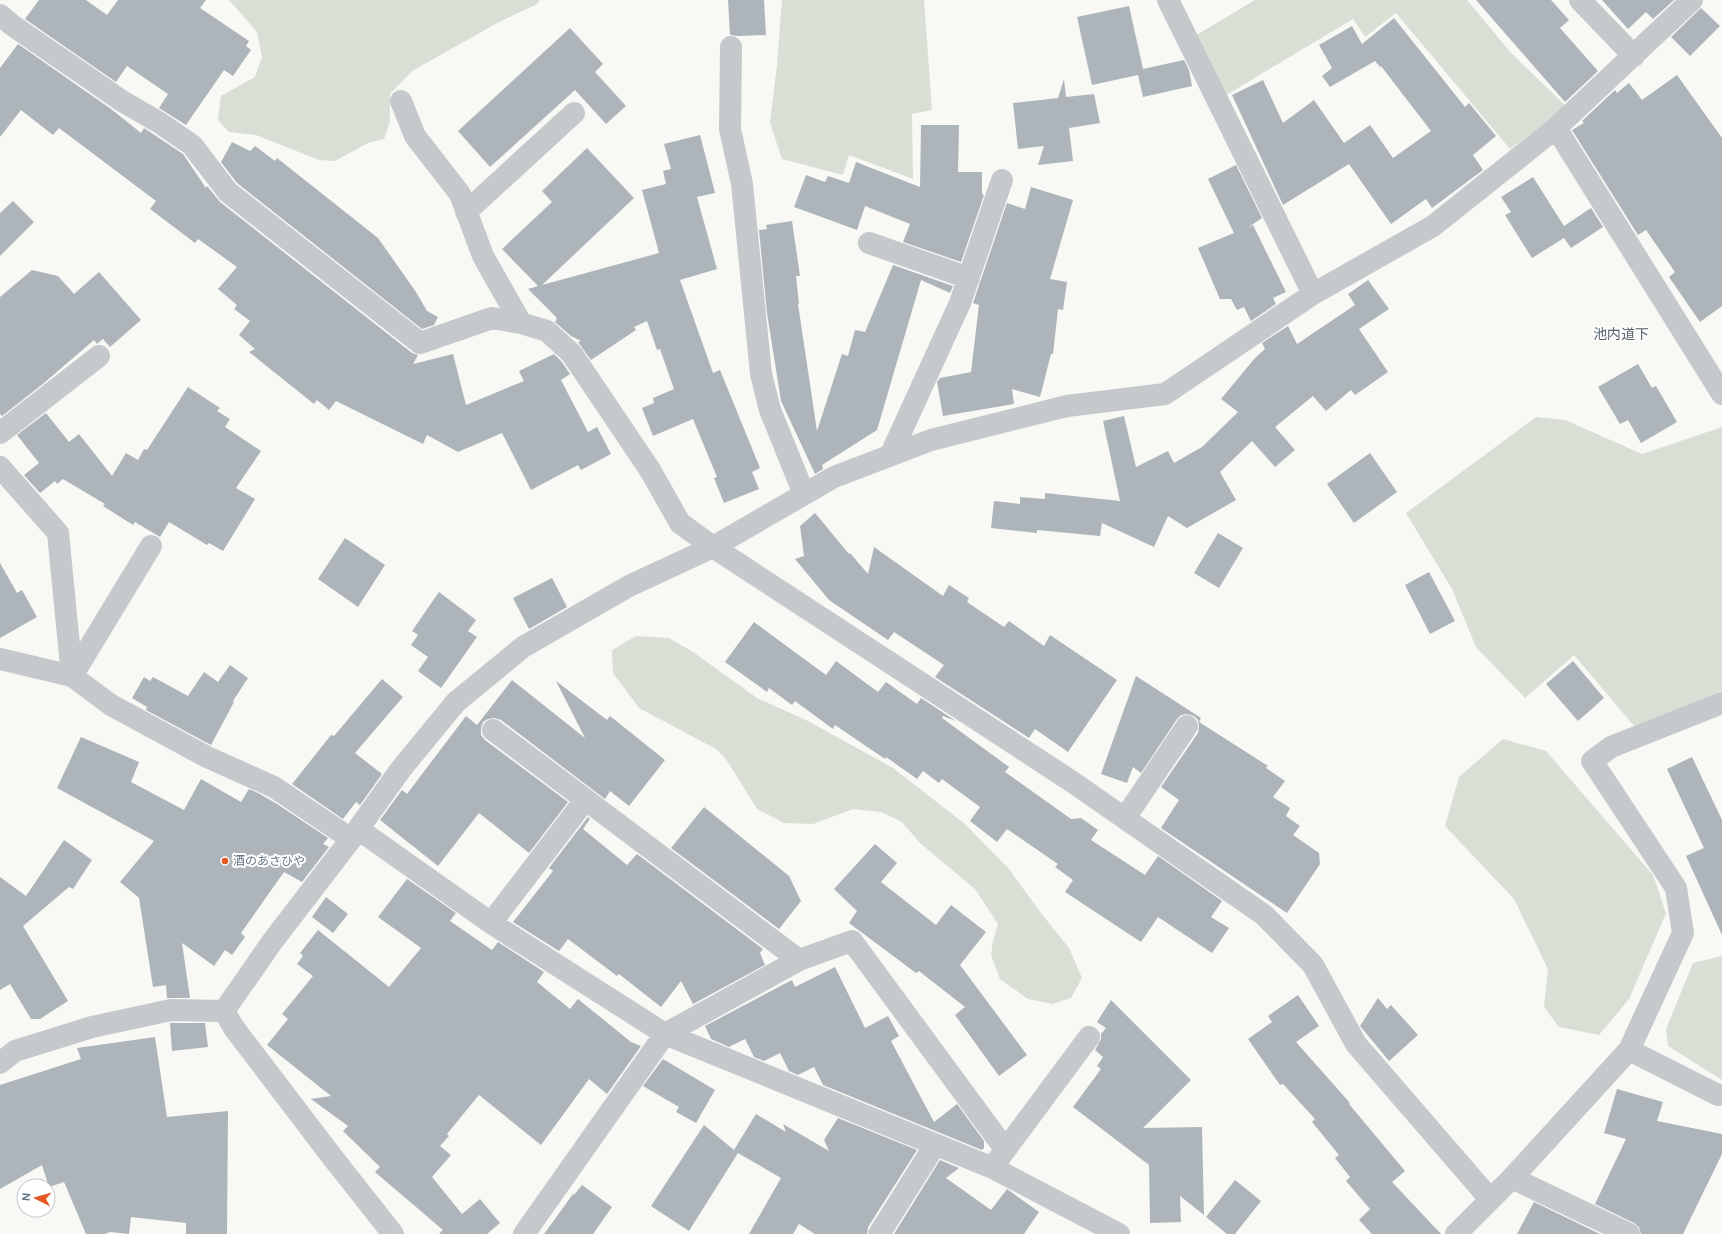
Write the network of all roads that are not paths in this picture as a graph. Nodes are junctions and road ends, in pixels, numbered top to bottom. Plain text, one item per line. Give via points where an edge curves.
1 (1168, 0) edge
2 (1580, 0) edge
3 (1692, 0) edge
4 (0, 15) edge
5 (731, 47) dead end
6 (1634, 56) junction
7 (401, 101) dead end
8 (574, 113) dead end
9 (1556, 128) junction
10 (1002, 180) dead end
11 (466, 212) junction
12 (869, 243) dead end
13 (969, 278) junction
14 (1313, 294) junction
15 (521, 323) junction
16 (99, 356) dead end
17 (1722, 394) edge
18 (0, 433) edge
19 (890, 456) junction
20 (0, 466) edge
21 (804, 494) junction
22 (151, 546) dead end
23 (713, 547) junction
24 (0, 659) edge
25 (72, 676) junction
26 (1722, 703) edge
27 (1187, 726) dead end
28 (493, 730) dead end
29 (585, 800) junction
30 (1125, 818) junction
31 (355, 834) junction
32 (491, 923) junction
33 (799, 960) junction
34 (224, 1011) junction
35 (665, 1034) junction
36 (1089, 1037) dead end
37 (1629, 1050) junction
38 (0, 1063) edge
39 (1718, 1095) dead end
40 (935, 1145) junction
41 (1006, 1149) junction
42 (993, 1168) junction
43 (1512, 1178) junction
44 (1490, 1199) junction
45 (393, 1234) edge
46 (524, 1234) edge
47 (879, 1234) edge
48 (1119, 1234) edge
49 (1456, 1234) edge
50 (1629, 1234) edge

1 - 14 street
2 - 6 street
3 - 6 street
4 - 15 street via 122,101 192,145 228,192 420,343 492,318
5 - 21 street via 730,129 742,184 761,374 770,410
6 - 9 street
7 - 11 street via 415,136 460,194
8 - 11 street
9 - 14 street via 1433,226
9 - 17 street
10 - 13 street
11 - 15 street via 483,256
12 - 13 street
13 - 19 street
14 - 19 street via 1165,394 1067,406 931,440
15 - 23 street via 547,331 572,354 650,470 680,523
16 - 18 street
19 - 21 street via 834,477
20 - 25 street via 58,533
21 - 23 street
22 - 25 street
23 - 30 street
23 - 31 street via 629,586 523,647 456,702
24 - 25 street
25 - 31 street via 118,709 207,757 274,787
26 - 37 street via 1611,747 1592,761 1676,888 1683,933
27 - 30 street
28 - 29 street
29 - 32 street
29 - 33 street
30 - 44 street via 1264,914 1313,965 1356,1044
31 - 32 street
31 - 34 street via 272,942
32 - 35 street
33 - 35 street
33 - 41 street via 852,941
34 - 38 street via 171,1010 92,1027 16,1051
34 - 45 street via 323,1146
35 - 40 street
35 - 46 street
36 - 41 street
37 - 39 street
37 - 43 street
40 - 42 street
40 - 47 street
41 - 42 street
42 - 48 street
43 - 44 street
43 - 50 street
44 - 49 street

